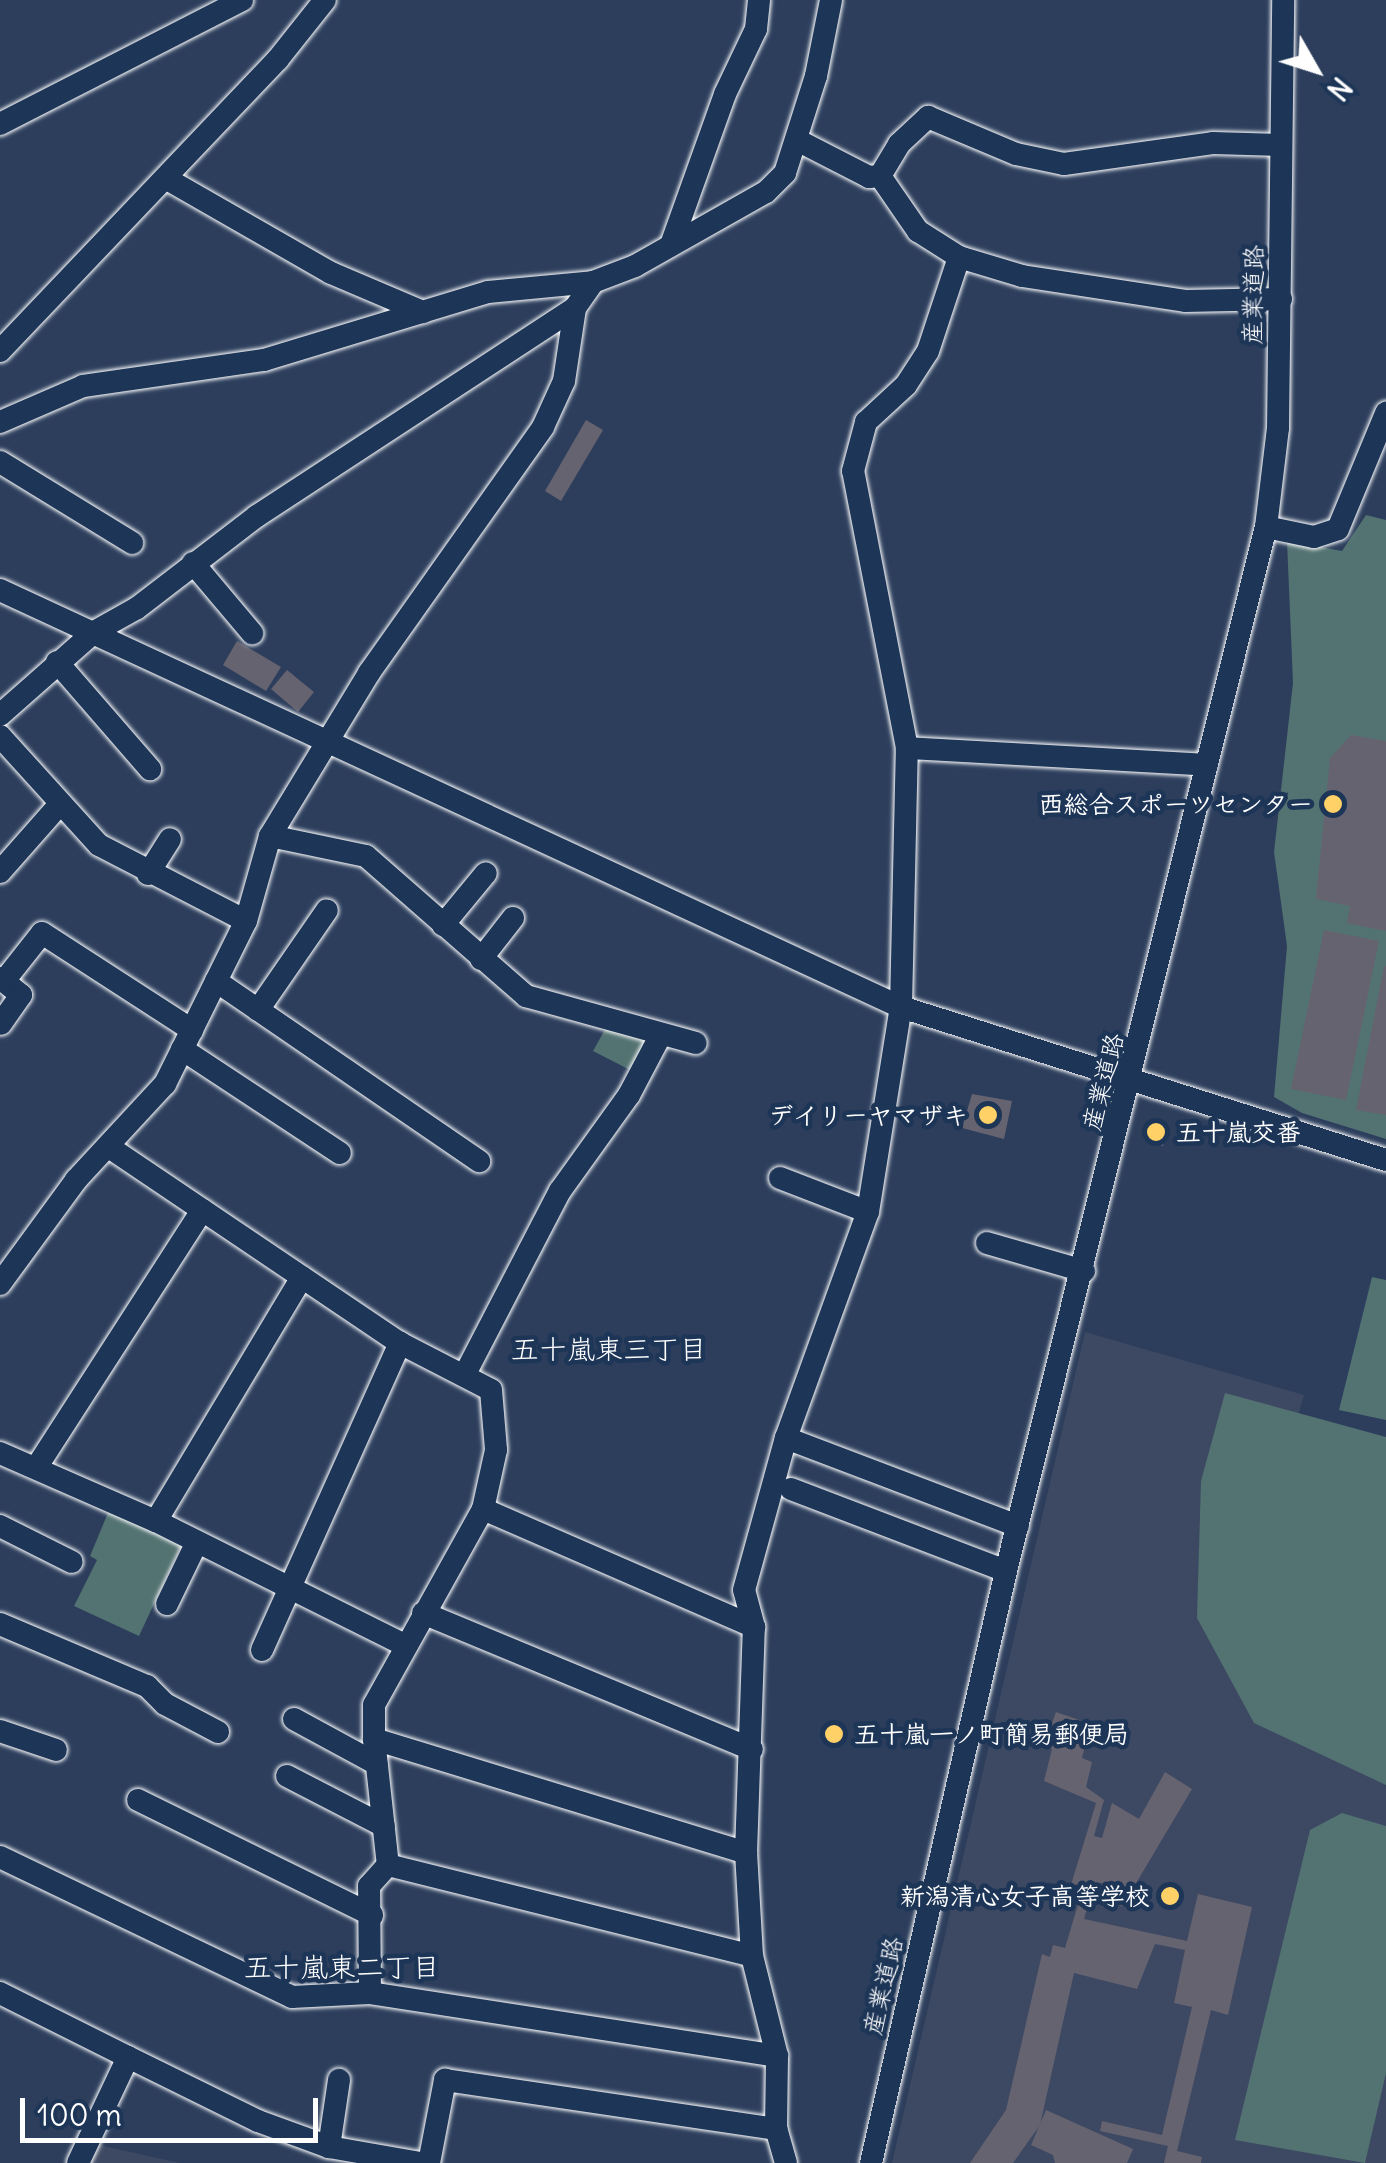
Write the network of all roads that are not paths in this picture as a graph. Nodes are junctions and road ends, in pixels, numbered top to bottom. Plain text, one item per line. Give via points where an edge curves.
1 (242, 0) edge
2 (325, 0) edge
3 (759, 0) edge
4 (831, 0) edge
5 (1284, 0) edge
6 (0, 124) edge
7 (797, 140) junction
8 (1281, 145) junction
9 (880, 176) junction
10 (167, 179) junction
11 (670, 245) junction
12 (959, 257) junction
13 (593, 282) junction
14 (1282, 299) junction
15 (575, 308) junction
16 (422, 312) junction
17 (0, 351) edge
18 (1386, 413) edge
19 (0, 422) edge
20 (0, 462) edge
21 (1266, 527) junction
22 (132, 542) dead end
23 (193, 563) junction
24 (0, 590) edge
25 (94, 632) junction
26 (252, 632) dead end
27 (57, 662) junction
28 (0, 715) edge
29 (0, 736) edge
30 (327, 742) junction
31 (907, 748) junction
32 (1207, 765) junction
33 (150, 769) dead end
34 (60, 805) junction
35 (270, 836) junction
36 (170, 838) dead end
37 (0, 872) edge
38 (148, 874) junction
39 (486, 874) dead end
40 (327, 910) dead end
41 (514, 918) dead end
42 (246, 921) junction
43 (443, 925) junction
44 (480, 959) junction
45 (2, 980) edge
46 (216, 981) junction
47 (900, 1007) junction
48 (258, 1010) junction
49 (1, 1024) edge
50 (660, 1038) junction
51 (187, 1040) junction
52 (696, 1044) dead end
53 (1132, 1080) junction
54 (109, 1147) junction
55 (340, 1153) dead end
56 (479, 1160) dead end
57 (1386, 1160) edge
58 (780, 1178) dead end
59 (202, 1210) junction
60 (868, 1212) junction
61 (987, 1243) dead end
62 (1084, 1271) junction
63 (302, 1277) junction
64 (0, 1284) edge
65 (400, 1342) junction
66 (465, 1374) junction
67 (786, 1438) junction
68 (0, 1452) edge
69 (36, 1468) junction
70 (791, 1489) dead end
71 (482, 1509) junction
72 (156, 1521) junction
73 (0, 1526) edge
74 (1018, 1526) junction
75 (197, 1542) junction
76 (72, 1562) dead end
77 (1006, 1572) junction
78 (290, 1589) junction
79 (167, 1604) dead end
80 (422, 1613) junction
81 (0, 1624) edge
82 (754, 1627) junction
83 (403, 1644) junction
84 (262, 1650) dead end
85 (294, 1719) dead end
86 (0, 1731) edge
87 (218, 1732) dead end
88 (374, 1740) junction
89 (752, 1749) junction
90 (56, 1750) dead end
91 (377, 1764) junction
92 (287, 1776) dead end
93 (138, 1800) dead end
94 (384, 1826) junction
95 (746, 1853) junction
96 (0, 1857) edge
97 (388, 1865) junction
98 (372, 1915) junction
99 (752, 1956) junction
100 (0, 1992) edge
101 (370, 1993) junction
102 (776, 2056) junction
103 (128, 2057) junction
104 (339, 2080) dead end
105 (776, 2129) junction
106 (329, 2147) junction
107 (78, 2163) edge
108 (421, 2163) edge
109 (429, 2163) edge
110 (786, 2163) edge
111 (871, 2163) edge

1 - 6 street
2 - 10 street
3 - 11 street via 756,29
4 - 7 street
5 - 8 street, 産業道路
7 - 9 street via 869,177
7 - 11 street via 785,173 766,192
8 - 9 street via 1213,144 1064,164 1016,154 928,117 899,144
8 - 14 street, 産業道路
9 - 12 street via 918,231
10 - 16 street via 314,264
10 - 17 street
11 - 13 street
12 - 14 street via 1022,276 1185,301
12 - 31 street via 928,351 906,385 866,422 853,471
13 - 15 street
13 - 16 street via 488,292
14 - 21 street, 産業道路
15 - 23 street
15 - 30 street via 564,381 543,428
16 - 19 street via 264,360 83,386
18 - 21 street via 1338,530 1314,536
20 - 22 street
21 - 32 street, 産業道路
23 - 25 street via 138,608
23 - 26 street
24 - 25 street
25 - 27 street
25 - 30 street
27 - 28 street
27 - 33 street
29 - 34 street
30 - 35 street
30 - 47 street
31 - 32 street
31 - 47 street
32 - 53 street, 産業道路
34 - 37 street
34 - 38 street via 100,845
35 - 42 street
35 - 43 street via 366,856
36 - 38 street
38 - 42 street
39 - 43 street
40 - 48 street
41 - 44 street
42 - 46 street
43 - 44 street
44 - 50 street via 526,996
45 - 49 street via 21,995
45 - 51 street via 42,932
46 - 48 street
46 - 51 street
47 - 53 street
47 - 60 street
48 - 56 street
50 - 52 street
50 - 66 street via 629,1095 560,1191
51 - 54 street via 165,1084
51 - 55 street
53 - 57 street
53 - 62 street, 産業道路
54 - 59 street
54 - 64 street
58 - 60 street
59 - 63 street
59 - 69 street
60 - 67 street
61 - 62 street
62 - 74 street, 産業道路
63 - 65 street
63 - 72 street
65 - 66 street
65 - 78 street
66 - 71 street via 491,1390 496,1424
67 - 74 street
67 - 82 street via 744,1590
68 - 69 street
69 - 72 street
70 - 77 street
71 - 80 street
71 - 82 street
72 - 75 street
73 - 76 street
74 - 77 street, 産業道路
75 - 78 street
75 - 79 street
77 - 111 street, 産業道路
78 - 83 street
78 - 84 street
80 - 83 street
80 - 89 street
81 - 87 street via 147,1686 165,1704
82 - 89 street
83 - 88 street via 374,1705
85 - 91 street
86 - 90 street
88 - 91 street
88 - 95 street
89 - 95 street
91 - 94 street
92 - 94 street
93 - 98 street
94 - 97 street
95 - 99 street
96 - 101 street via 292,1996
97 - 98 street via 369,1886
97 - 99 street
98 - 101 street
99 - 102 street
100 - 103 street
101 - 102 street
102 - 105 street
103 - 106 street via 258,2121
103 - 107 street
104 - 106 street
105 - 109 street via 445,2080
105 - 110 street
106 - 108 street

